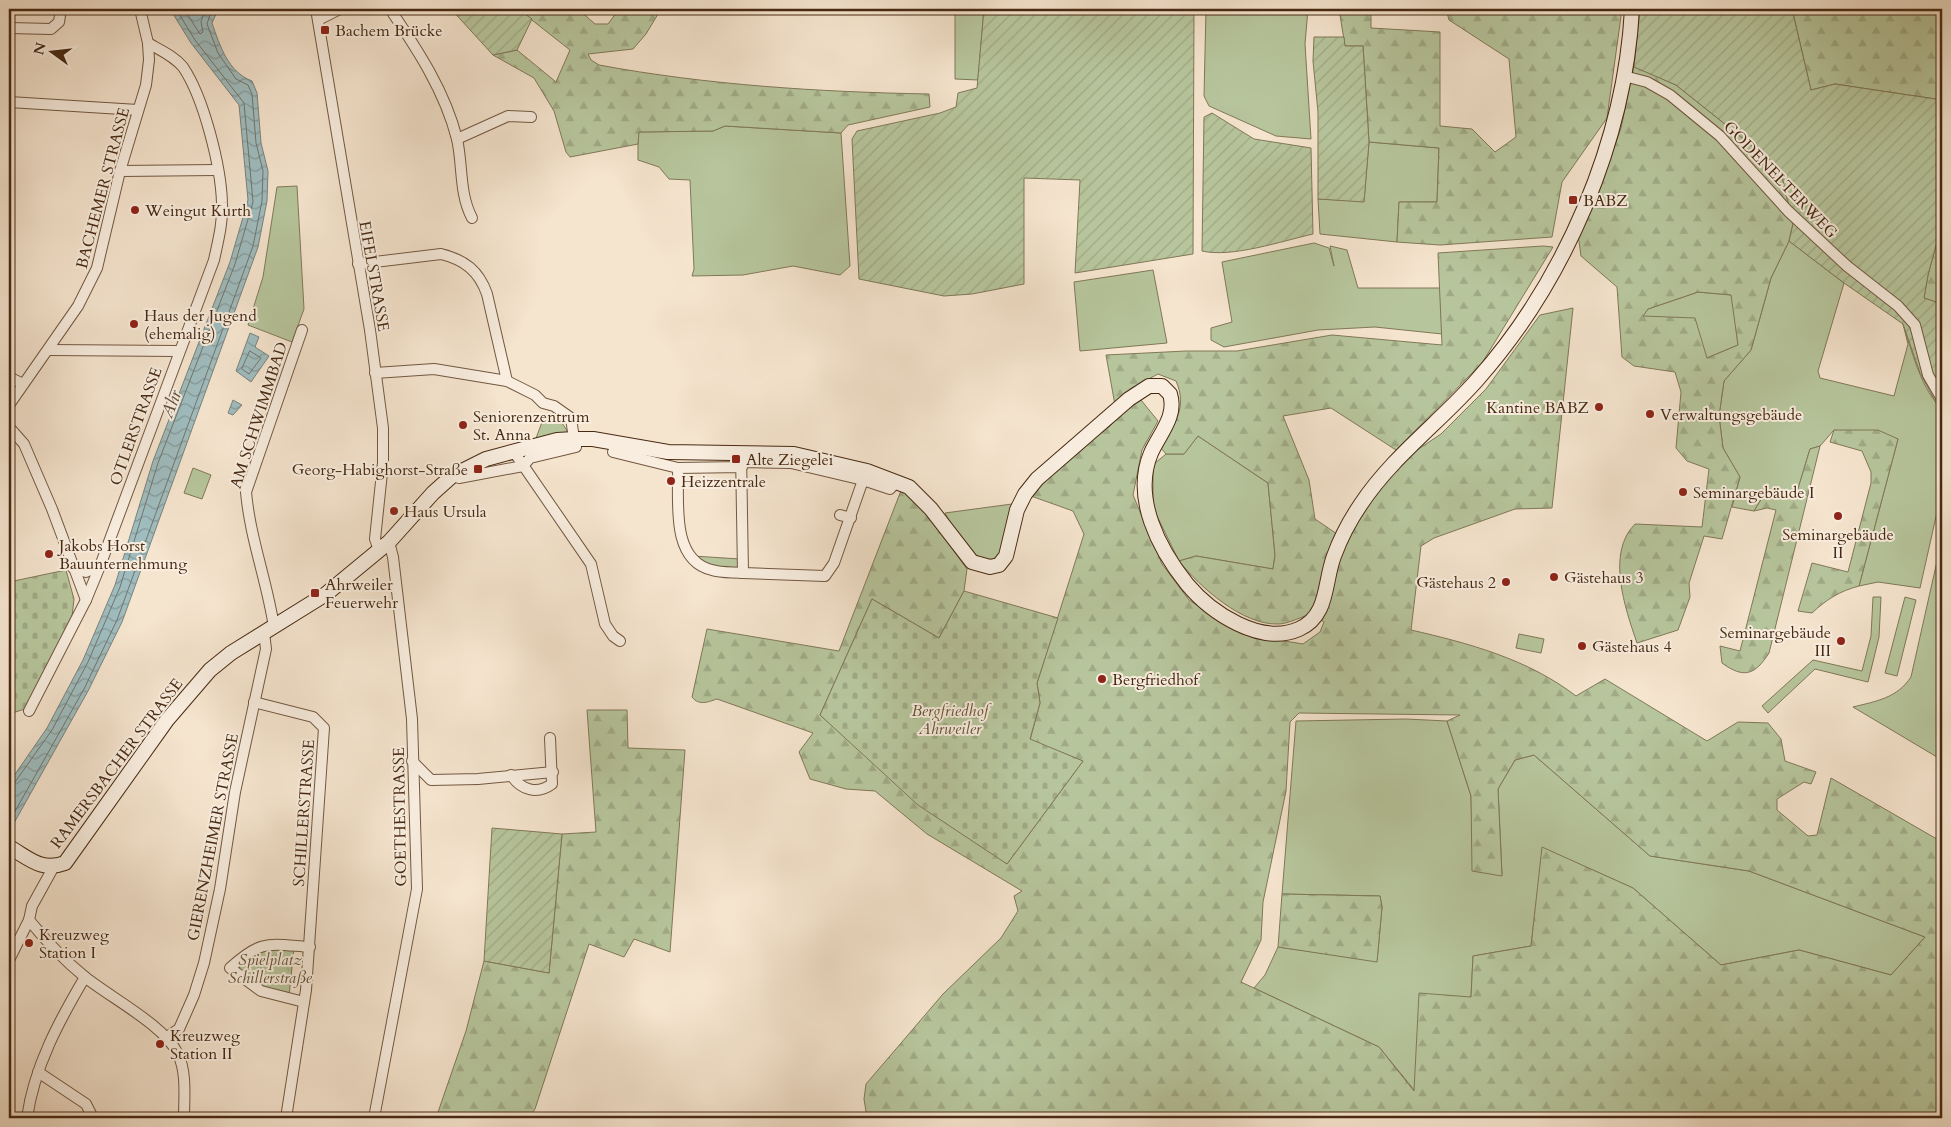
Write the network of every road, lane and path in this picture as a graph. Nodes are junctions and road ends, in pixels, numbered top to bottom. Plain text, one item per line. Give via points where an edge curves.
1 (61, 9) edge
2 (140, 9) edge
3 (316, 9) edge
4 (340, 9) edge
5 (390, 9) edge
6 (1632, 9) edge
7 (318, 20) junction
8 (9, 28) edge
9 (148, 44) junction
10 (1624, 76) junction
11 (9, 102) edge
12 (138, 110) junction
13 (531, 117) dead end
14 (457, 140) junction
15 (217, 170) junction
16 (120, 171) junction
17 (472, 218) dead end
18 (358, 264) junction
19 (302, 330) dead end
20 (49, 350) junction
21 (178, 351) junction
22 (376, 373) junction
23 (9, 377) edge
24 (507, 381) junction
25 (24, 384) junction
26 (1942, 399) edge
27 (9, 405) edge
28 (9, 428) edge
29 (575, 443) junction
30 (514, 452) junction
31 (613, 452) dead end
32 (741, 460) junction
33 (523, 466) junction
34 (678, 468) junction
35 (452, 476) junction
36 (863, 480) junction
37 (897, 481) junction
38 (840, 515) dead end
39 (851, 518) junction
40 (384, 546) junction
41 (100, 566) junction
42 (73, 568) junction
43 (743, 572) junction
44 (86, 600) junction
45 (269, 630) junction
46 (620, 640) dead end
47 (254, 702) junction
48 (29, 711) dead end
49 (550, 738) dead end
50 (412, 761) junction
51 (553, 772) junction
52 (511, 775) junction
53 (431, 780) junction
54 (415, 786) junction
55 (9, 847) edge
56 (53, 868) junction
57 (29, 920) junction
58 (310, 947) junction
59 (9, 960) edge
60 (85, 977) junction
61 (304, 1002) junction
62 (167, 1037) junction
63 (38, 1072) junction
64 (27, 1118) edge
65 (93, 1118) edge
66 (184, 1118) edge
67 (286, 1118) edge
68 (374, 1118) edge

1 - 8 street via 59,22 51,29
2 - 9 street, BACHEMER STRASSE
3 - 7 street, EIFELSTRASSE
4 - 7 street
5 - 14 street via 427,66
6 - 10 main road
7 - 18 street, EIFELSTRASSE
9 - 12 street, BACHEMER STRASSE via 148,69
9 - 15 street, OTLERSTRASSE via 182,66 207,124
10 - 26 street, GODENELTERWEG via 1647,82 1670,95 1720,136 1788,211 1847,266 1898,306 1915,325 1928,375
10 - 37 main road, RAMERSBACHER STRASSE via 1606,149 1588,200 1527,316 1490,366 1387,470 1361,503 1340,541 1320,612 1298,630 1274,633 1238,624 1188,586 1156,535 1145,495 1146,468 1171,415 1170,394 1162,386 1149,386 1129,399 1037,478 1017,510 1006,556 999,565 982,566 972,562 921,498
11 - 12 street
12 - 16 street, BACHEMER STRASSE
13 - 14 street via 508,116
14 - 17 street via 465,204
15 - 16 street
15 - 21 street, OTLERSTRASSE via 222,202 221,229 214,260
16 - 20 street, BACHEMER STRASSE via 97,268 78,306
18 - 22 street, EIFELSTRASSE
18 - 24 street via 441,254 471,267 487,294
19 - 45 street, AM SCHWIMMBAD via 246,492 248,518 268,590
20 - 21 street
20 - 25 street, BACHEMER STRASSE
21 - 41 street, OTLERSTRASSE
22 - 24 street via 434,369
22 - 40 street, EIFELSTRASSE via 383,462 375,539
23 - 25 street
24 - 29 street via 571,418
25 - 27 street, BACHEMER STRASSE
28 - 42 street via 24,444
29 - 30 main road, RAMERSBACHER STRASSE via 557,440
29 - 32 main road, RAMERSBACHER STRASSE via 593,439
29 - 33 street via 530,458
30 - 33 street
30 - 35 main road, RAMERSBACHER STRASSE via 486,459
31 - 34 street
32 - 34 street
32 - 36 street via 791,464
32 - 37 main road, RAMERSBACHER STRASSE via 794,454
32 - 43 street
33 - 35 street via 460,478
33 - 46 street via 591,564 605,624
34 - 43 street via 674,496 681,538 691,557 713,571
35 - 40 main road, RAMERSBACHER STRASSE
36 - 37 street via 890,489
36 - 39 street
38 - 39 street
39 - 43 street via 834,563 825,576
40 - 45 main road, RAMERSBACHER STRASSE via 326,594
40 - 50 street, GOETHESTRASSE via 393,557 412,719
41 - 42 street via 86,572
41 - 44 street, OTLERSTRASSE
42 - 44 street
44 - 48 street, OTLERSTRASSE
45 - 47 street, GIERENZHEIMER STRASSE
45 - 56 main road, RAMERSBACHER STRASSE via 220,662 192,690 64,863
47 - 58 street, SCHILLERSTRASSE via 314,717 324,728
47 - 62 street, GIERENZHEIMER STRASSE via 234,792 220,889 204,963 179,1029
49 - 51 street
50 - 53 street
50 - 54 street, GOETHESTRASSE
51 - 52 street
51 - 52 street via 552,784 545,789 528,790 517,785
52 - 53 street
53 - 54 street
54 - 68 street, GOETHESTRASSE via 417,889
55 - 56 main road, RAMERSBACHER STRASSE
56 - 57 street, RAMERSBACHER STRASSE via 35,900
57 - 59 street, RAMERSBACHER STRASSE
57 - 60 street via 48,943
58 - 61 street, SCHILLERSTRASSE
58 - 61 street via 266,944 250,951 230,968 261,991
60 - 62 street
60 - 63 street
61 - 67 street, SCHILLERSTRASSE
62 - 66 street via 178,1055 183,1076
63 - 64 street
63 - 65 street via 86,1104

